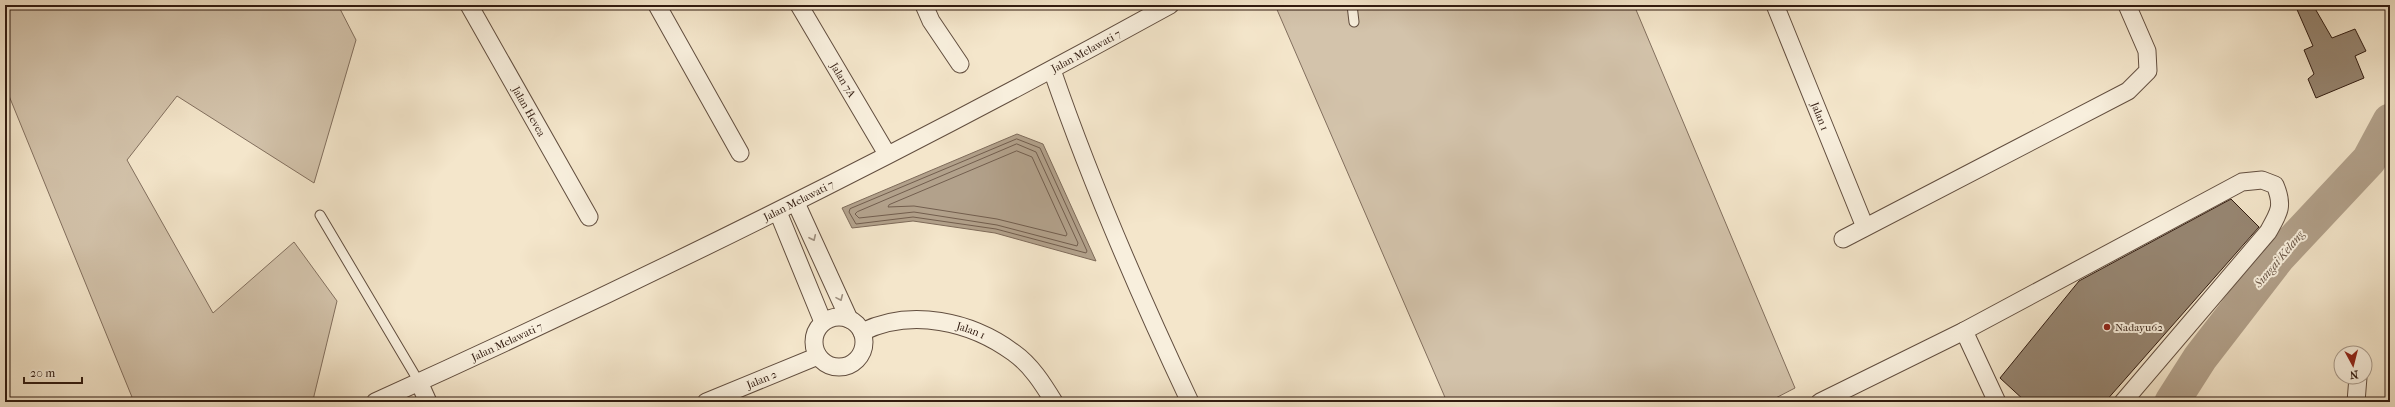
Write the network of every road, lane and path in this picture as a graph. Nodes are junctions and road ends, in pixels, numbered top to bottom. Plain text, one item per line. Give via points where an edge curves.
1 (469, 5) edge
2 (657, 5) edge
3 (799, 5) edge
4 (924, 5) edge
5 (1170, 5) edge
6 (1352, 5) edge
7 (1775, 5) edge
8 (2127, 5) edge
9 (1354, 22) dead end
10 (960, 64) dead end
11 (1052, 70) junction
12 (740, 153) dead end
13 (887, 154) junction
14 (796, 203) junction
15 (778, 212) junction
16 (320, 215) dead end
17 (589, 217) dead end
18 (1865, 227) junction
19 (1843, 239) dead end
20 (849, 319) junction
21 (823, 322) junction
22 (1964, 331) junction
23 (862, 332) junction
24 (818, 356) junction
25 (419, 382) junction
26 (2357, 385) edge
27 (1831, 400) edge
28 (375, 402) edge
29 (428, 402) edge
30 (706, 402) edge
31 (1054, 402) edge
32 (1190, 402) edge
33 (1997, 402) edge
34 (2123, 402) edge
35 (2356, 402) edge

1 - 17 street, Jalan Hevea
2 - 12 street
3 - 13 street, Jalan 7A
4 - 10 street via 931,21
5 - 11 street, Jalan Melawati 7
6 - 9 lane
7 - 18 street, Jalan 1
8 - 18 street via 2147,51 2148,71 2128,91
11 - 13 street, Jalan Melawati 7
11 - 32 street via 1071,124 1161,341
13 - 14 street, Jalan Melawati 7
14 - 15 street, Jalan Melawati 7
14 -> 20 street
15 - 21 street
15 - 25 street, Jalan Melawati 7
16 - 25 lane
18 - 19 street
20 - 21 street via 831,318
20 - 23 street via 857,324
21 - 24 street via 815,334
22 - 27 street
22 - 33 street
22 - 34 street via 2242,182 2262,180 2275,185 2280,197 2280,212 2268,232
23 - 24 street via 864,346 851,364 837,367 829,365
23 - 31 street, Jalan 1 via 880,323 920,318 969,328 1014,353 1040,379
24 - 30 street, Jalan 2
25 - 28 street, Jalan Melawati 7
25 - 29 street
26 - 35 street

